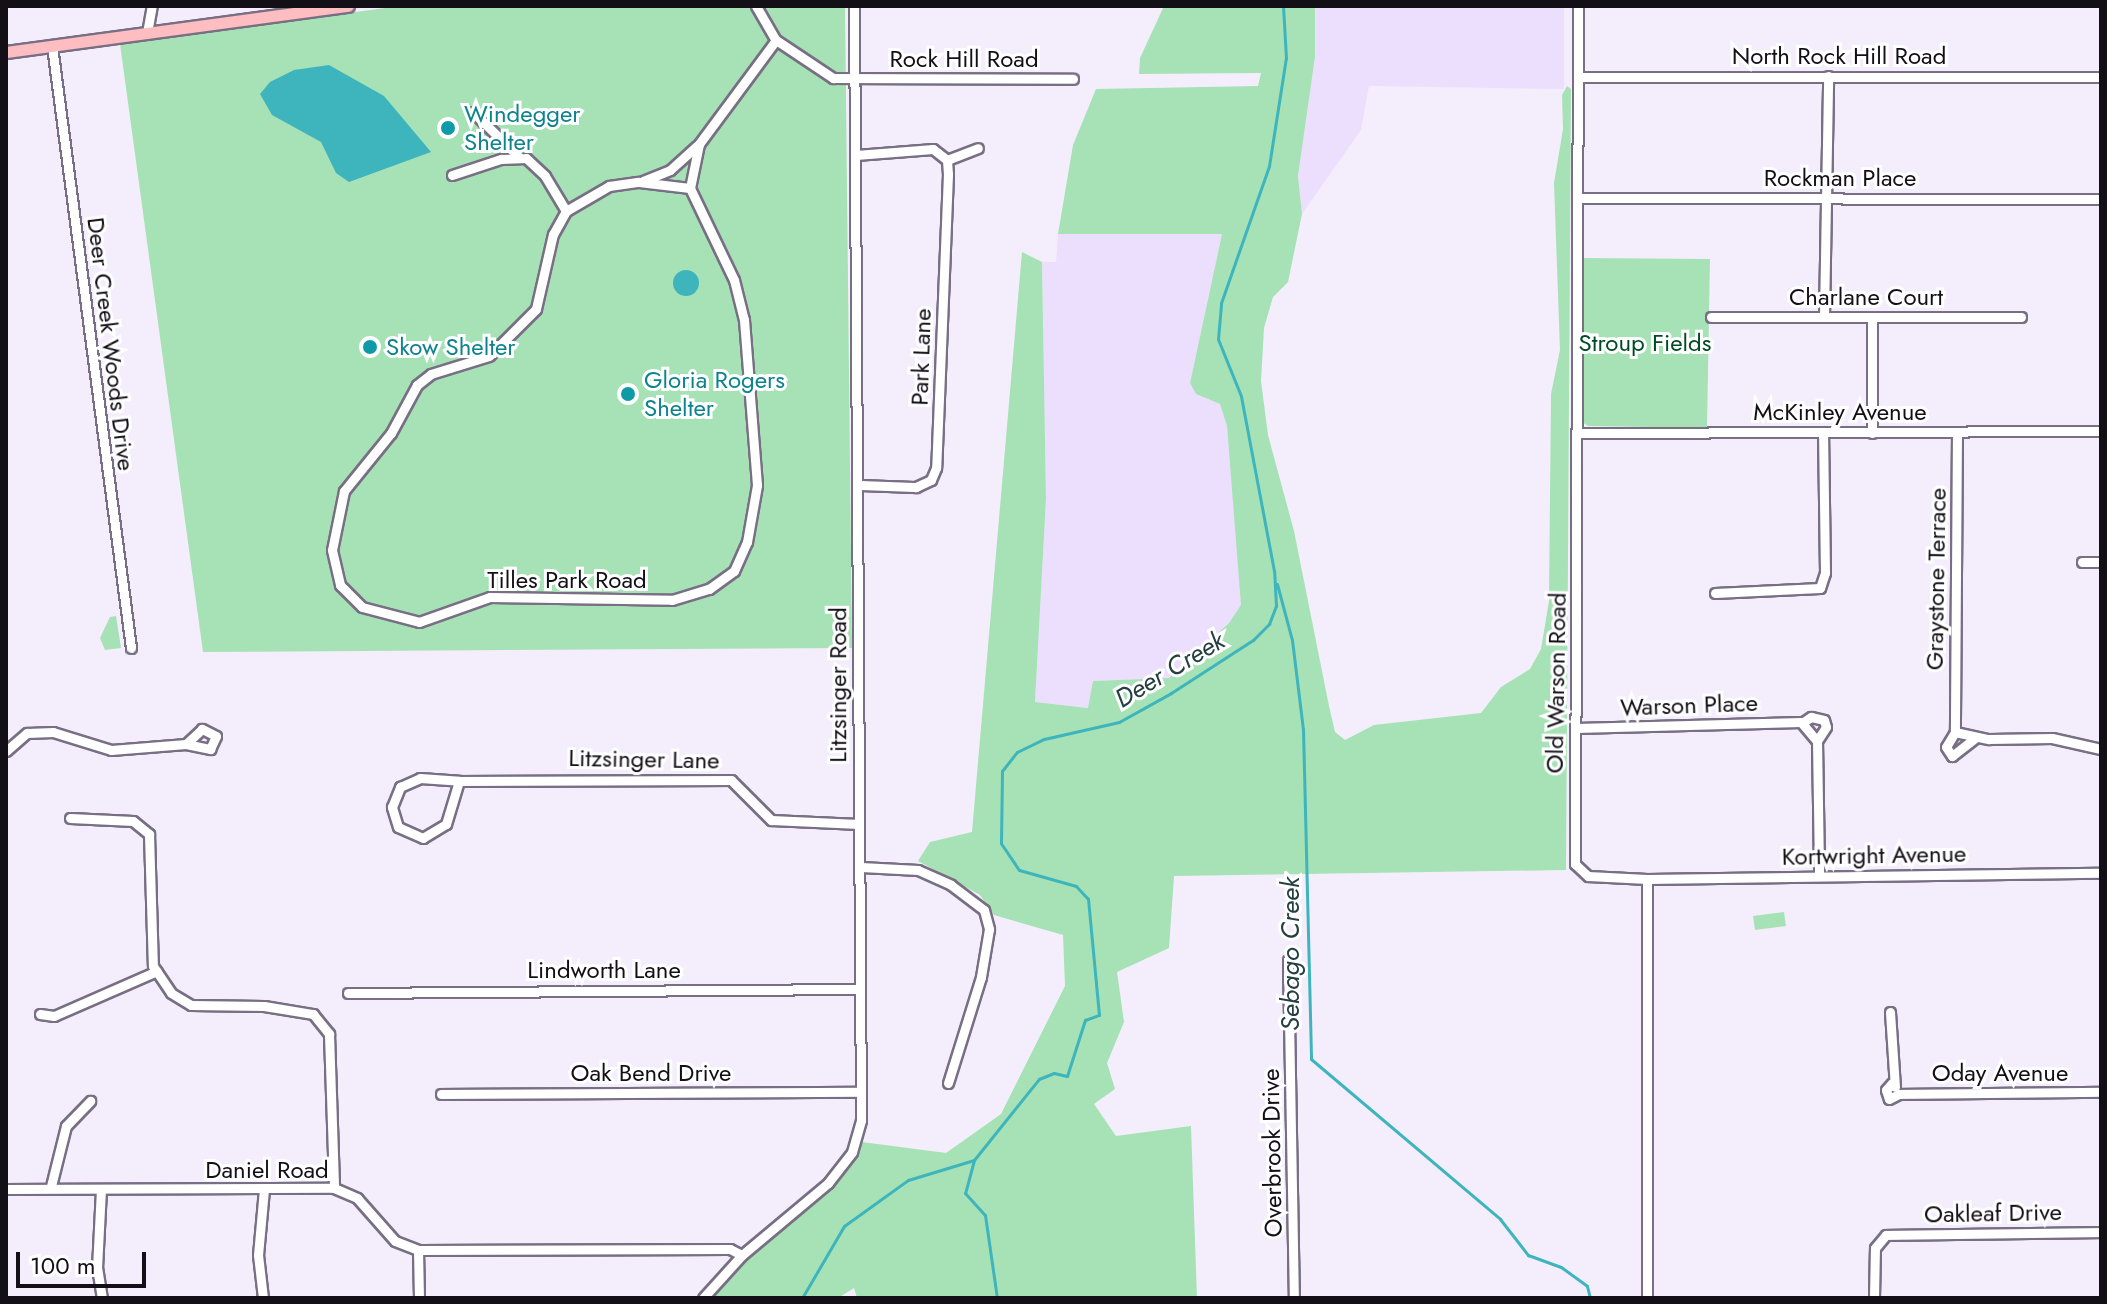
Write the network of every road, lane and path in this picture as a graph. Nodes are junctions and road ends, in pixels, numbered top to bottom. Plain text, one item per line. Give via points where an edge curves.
1 (152, 6) edge
2 (348, 6) edge
3 (756, 6) edge
4 (854, 6) edge
5 (1578, 6) edge
6 (280, 10) edge
7 (147, 33) junction
8 (776, 40) junction
9 (52, 46) junction
10 (6, 52) edge
11 (1828, 76) junction
12 (1578, 77) junction
13 (2101, 77) edge
14 (855, 79) junction
15 (1073, 79) dead end
16 (473, 112) dead end
17 (699, 144) junction
18 (978, 148) dead end
19 (856, 155) junction
20 (519, 157) junction
21 (947, 160) junction
22 (452, 175) dead end
23 (639, 182) junction
24 (690, 188) junction
25 (1579, 198) junction
26 (1825, 198) junction
27 (2101, 199) edge
28 (566, 211) junction
29 (1824, 316) junction
30 (1711, 317) dead end
31 (1872, 317) junction
32 (2021, 317) dead end
33 (2101, 431) edge
34 (1823, 432) junction
35 (1957, 432) junction
36 (1579, 433) junction
37 (1872, 433) junction
38 (858, 485) junction
39 (2082, 562) dead end
40 (2101, 562) edge
41 (1715, 593) dead end
42 (131, 648) dead end
43 (1802, 723) junction
44 (1576, 728) junction
45 (1955, 729) junction
46 (1975, 738) junction
47 (1817, 741) junction
48 (186, 744) dead end
49 (2101, 749) edge
50 (6, 751) edge
51 (459, 781) junction
52 (70, 818) dead end
53 (859, 824) junction
54 (861, 867) junction
55 (2101, 873) edge
56 (1819, 875) junction
57 (1647, 879) junction
58 (1288, 960) dead end
59 (157, 971) junction
60 (860, 989) junction
61 (348, 993) dead end
62 (1890, 1012) dead end
63 (40, 1014) dead end
64 (948, 1083) dead end
65 (861, 1092) junction
66 (2101, 1092) edge
67 (441, 1094) dead end
68 (90, 1101) dead end
69 (51, 1186) junction
70 (334, 1188) junction
71 (6, 1189) edge
72 (101, 1189) junction
73 (264, 1189) junction
74 (2101, 1232) edge
75 (418, 1250) junction
76 (742, 1255) junction
77 (102, 1298) edge
78 (263, 1298) edge
79 (419, 1298) edge
80 (703, 1298) edge
81 (1294, 1298) edge
82 (1647, 1298) edge
83 (1874, 1298) edge

1 - 7 street
2 - 6 main road
3 - 8 street
4 - 14 street, Litzsinger Road
5 - 12 street, Old Warson Road
6 - 7 main road
7 - 9 main road
8 - 14 street via 833,78
8 - 17 street
9 - 10 main road
9 - 42 street, Deer Creek Woods Drive
11 - 12 street, North Rock Hill Road
11 - 13 street, North Rock Hill Road
11 - 26 street
12 - 25 street, Old Warson Road
14 - 15 street, Rock Hill Road
14 - 19 street, Litzsinger Road
16 - 20 street
17 - 23 street via 670,170
17 - 24 street
18 - 21 street
19 - 21 street via 933,149
19 - 38 street, Litzsinger Road
20 - 22 street
20 - 28 street via 545,176
21 - 38 street, Park Lane via 933,483
23 - 24 street
23 - 28 street via 609,186
24 - 28 street, Tilles Park Road via 734,280 744,320 757,485 747,542 734,571 709,589 672,600 490,597 419,622 362,607 340,585 333,559 334,526 344,491 391,433 417,385 431,374 489,356 536,309 553,234
25 - 26 street, Rockman Place
25 - 36 street, Old Warson Road
26 - 27 street, Rockman Place
26 - 29 street
29 - 30 street, Charlane Court
29 - 31 street, Charlane Court
31 - 32 street, Charlane Court
31 - 37 street
33 - 35 street, McKinley Avenue
34 - 36 street, McKinley Avenue
34 - 37 street, McKinley Avenue
34 - 41 street via 1825,573 1820,588
35 - 37 street, McKinley Avenue
35 - 45 street, Graystone Terrace
36 - 44 street, Old Warson Road
38 - 53 street, Litzsinger Road
39 - 40 street
43 - 44 street, Warson Place
43 - 47 street
43 - 47 street via 1811,717 1824,720 1826,727
44 - 57 street, Old Warson Road via 1575,864 1588,876
45 - 46 street
45 - 46 street via 1946,747 1952,756
46 - 49 street via 2052,738
47 - 56 street
48 - 50 street via 111,750 53,732 27,733
51 - 51 street, Litzsinger Lane via 409,781 394,796 398,827 423,838 441,831
51 - 53 street, Litzsinger Lane via 731,780 771,820
52 - 59 street via 133,821 149,834
53 - 54 street, Litzsinger Road
54 - 60 street, Litzsinger Road
54 - 64 street via 918,870 951,885 984,910 989,929 981,977
55 - 56 street, Kortwright Avenue
56 - 57 street, Kortwright Avenue
57 - 82 street
58 - 81 street, Overbrook Drive
59 - 63 street via 54,1016
59 - 70 street via 171,993 191,1005 264,1006 313,1014 329,1034
60 - 61 street, Lindworth Lane
60 - 65 street, Litzsinger Road
62 - 66 street, Oday Avenue via 1892,1083 1899,1094
65 - 67 street, Oak Bend Drive
65 - 76 street, Litzsinger Road via 861,1120 852,1152 828,1183
68 - 69 street via 66,1126
69 - 71 street, Daniel Road
69 - 72 street, Daniel Road
70 - 73 street, Daniel Road
70 - 75 street, Daniel Road via 357,1198 395,1241
72 - 73 street, Daniel Road
72 - 77 street via 97,1267
73 - 78 street via 258,1255
74 - 83 street, Oakleaf Drive via 1886,1235 1875,1248
75 - 76 street via 730,1249
75 - 79 street
76 - 80 street, Litzsinger Road

